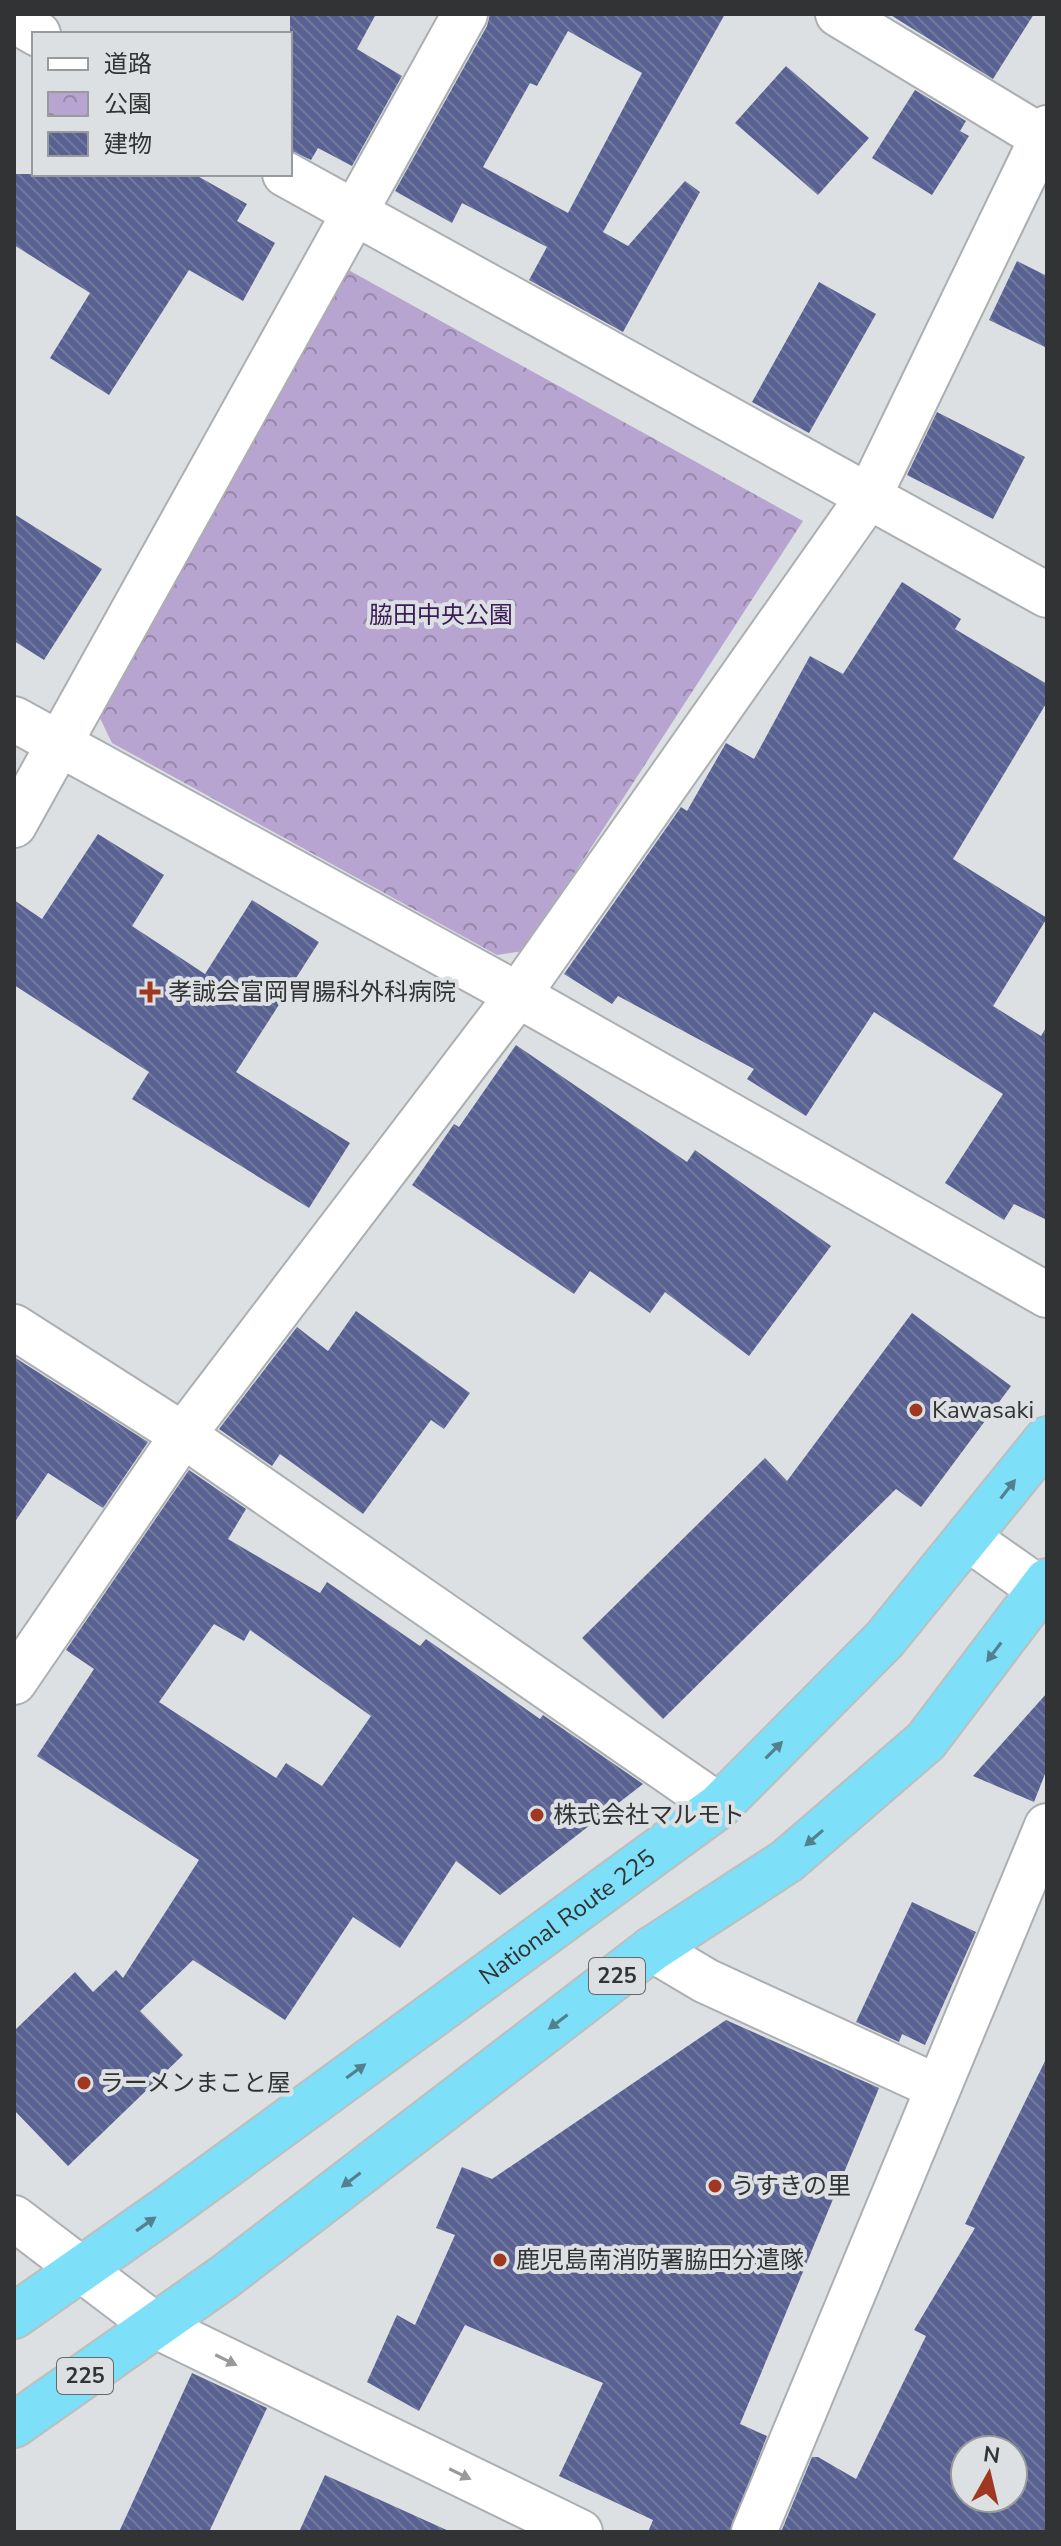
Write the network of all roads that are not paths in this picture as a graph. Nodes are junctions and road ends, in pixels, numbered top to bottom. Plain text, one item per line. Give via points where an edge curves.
1 (465, 14) edge
2 (838, 14) edge
3 (14, 20) edge
4 (35, 32) edge
5 (1045, 133) edge
6 (289, 176) edge
7 (357, 215) junction
8 (869, 496) junction
9 (1047, 595) edge
10 (14, 719) edge
11 (62, 743) junction
12 (14, 825) edge
13 (518, 995) junction
14 (1047, 1295) edge
15 (14, 1327) edge
16 (183, 1435) junction
17 (1047, 1439) edge
18 (969, 1539) junction
19 (1045, 1588) edge
20 (14, 1682) edge
21 (719, 1806) junction
22 (1047, 1826) edge
23 (652, 1949) junction
24 (937, 2087) junction
25 (14, 2218) edge
26 (82, 2268) junction
27 (14, 2316) edge
28 (156, 2326) junction
29 (14, 2425) edge
30 (580, 2532) edge
31 (754, 2532) edge

1 - 7 street
2 - 5 street
3 - 4 street
5 - 8 street
6 - 7 street
7 - 8 street
7 - 11 street
8 - 9 street
8 - 13 street
10 - 11 street
11 - 12 street
11 - 13 street
13 - 14 street
13 - 16 street
15 - 16 street
16 - 20 street
16 - 21 street
18 -> 17 highway, National Route 225
18 - 19 street
21 -> 18 highway, National Route 225 via 885,1639
19 -> 23 highway, 225 via 926,1741 787,1861
26 -> 21 highway, National Route 225
22 - 24 street
23 - 24 street via 706,1981
23 -> 28 highway, 225
24 - 31 street
25 - 26 street
26 - 27 highway, National Route 225
26 - 28 street
28 - 29 highway, 225
28 -> 30 street

